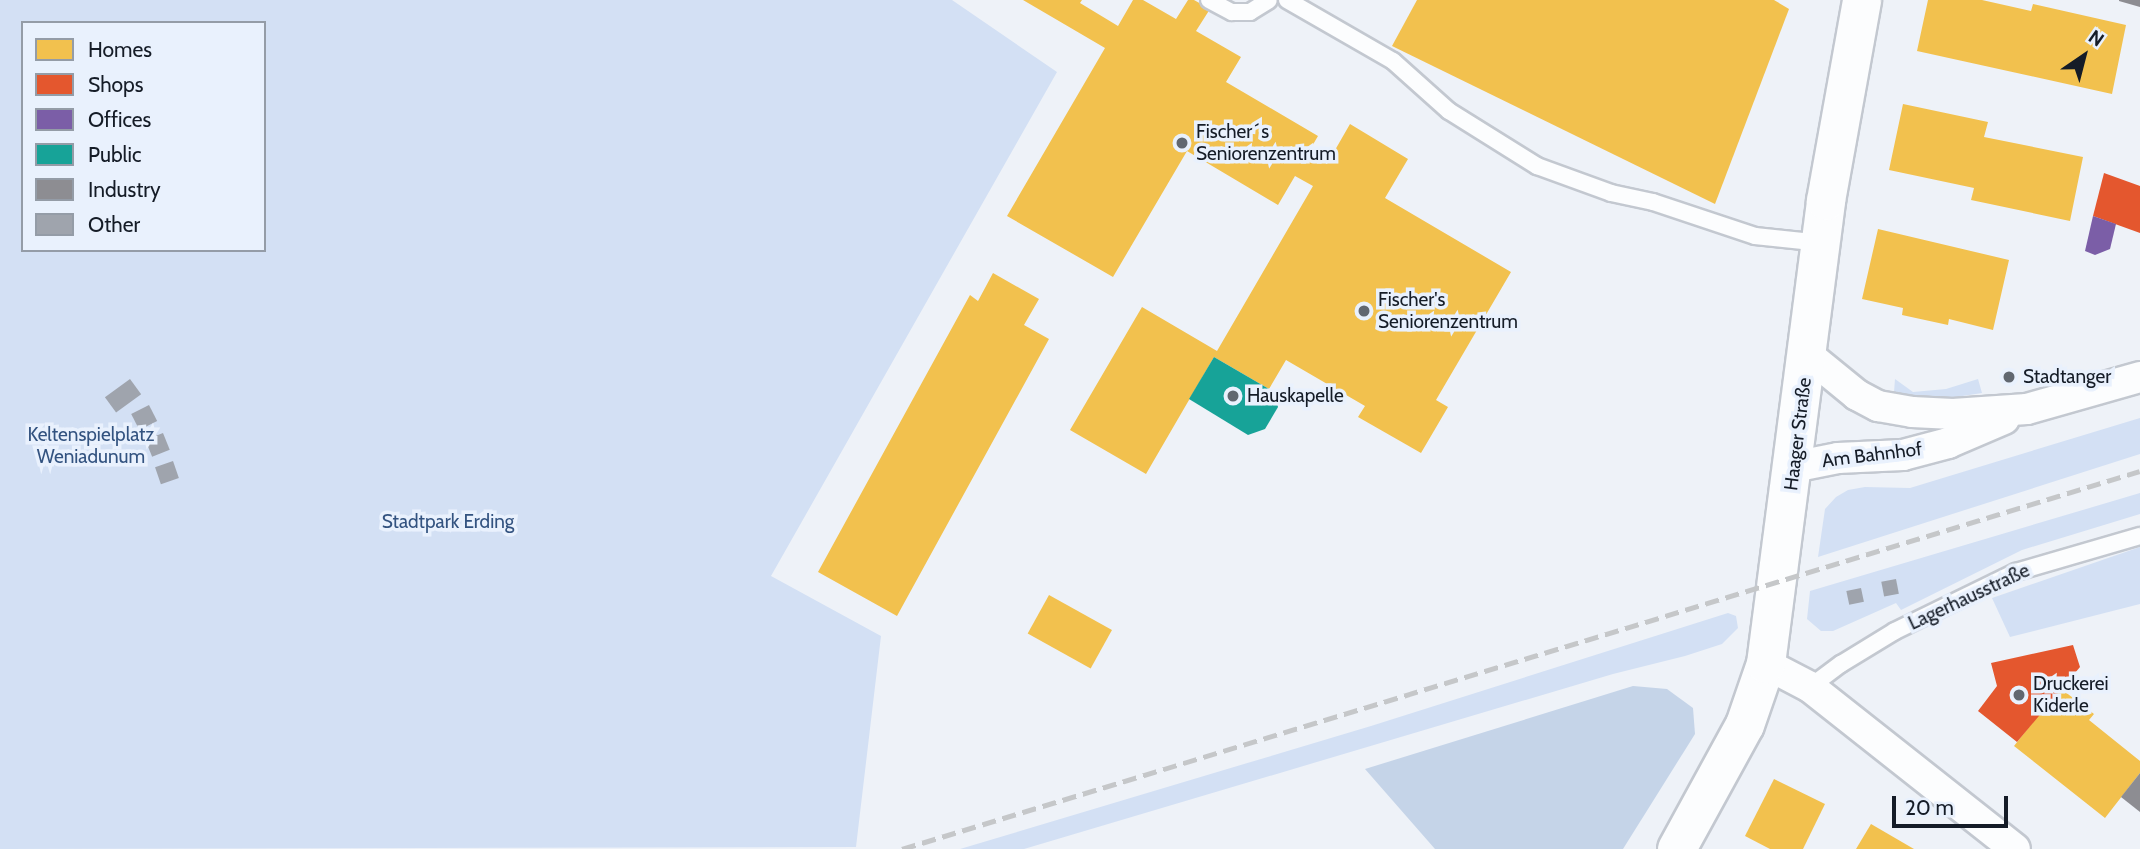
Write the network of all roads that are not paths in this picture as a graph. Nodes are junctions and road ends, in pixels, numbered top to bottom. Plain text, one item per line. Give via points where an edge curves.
1 (1209, 0) edge
2 (1269, 0) edge
3 (1287, 0) edge
4 (1862, 0) edge
5 (1822, 243) junction
6 (1808, 355) junction
7 (2140, 377) edge
8 (2027, 409) junction
9 (1793, 467) junction
10 (2140, 536) edge
11 (1766, 664) junction
12 (1810, 687) junction
13 (1677, 849) edge
14 (2015, 849) edge

1 - 2 lane via 1232,12 1250,12
3 - 5 lane via 1393,61 1449,111 1537,166 1755,236
4 - 5 street, Haager Straße
5 - 6 street, Haager Straße
6 - 8 street, Am Bahnhof via 1878,406 1953,414
6 - 9 street, Haager Straße
7 - 8 street, Am Bahnhof
8 - 9 street, Am Bahnhof via 1948,443 1903,455 1838,458
9 - 11 street, Haager Straße
10 - 12 lane, Lagerhausstraße via 2016,572 1895,631
11 - 12 street
11 - 13 street, Haager Straße via 1745,725
12 - 14 street

